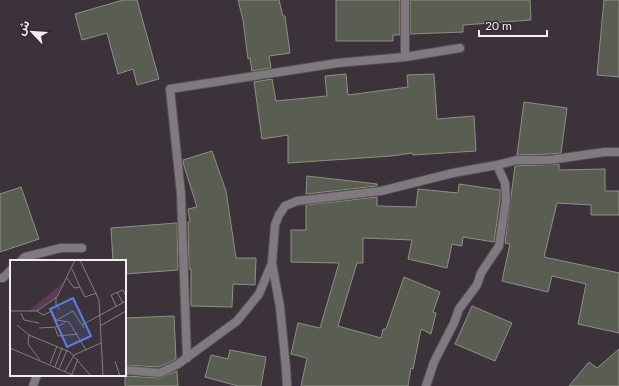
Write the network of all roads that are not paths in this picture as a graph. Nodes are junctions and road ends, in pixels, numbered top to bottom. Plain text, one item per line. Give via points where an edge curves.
1 (405, 0) edge
2 (460, 48) dead end
3 (405, 57) junction
4 (619, 152) edge
5 (497, 165) junction
6 (82, 248) dead end
7 (22, 260) edge
8 (272, 263) junction
9 (10, 271) edge
10 (0, 278) edge
11 (187, 358) junction
12 (126, 370) edge
13 (36, 376) edge
14 (34, 386) edge
15 (287, 386) edge
16 (426, 386) edge

1 - 3 street
2 - 3 street
3 - 11 street via 338,64 170,89 181,194
4 - 5 street via 549,160 518,160
5 - 8 street via 381,191 297,201 285,206 278,215 275,225
5 - 16 street via 505,182 506,200 499,246 481,273 477,285 459,309 434,362
6 - 7 street via 62,248 25,257
8 - 11 street via 259,294 237,321
8 - 15 street via 280,307
9 - 10 street
11 - 12 street via 160,373
13 - 14 street

